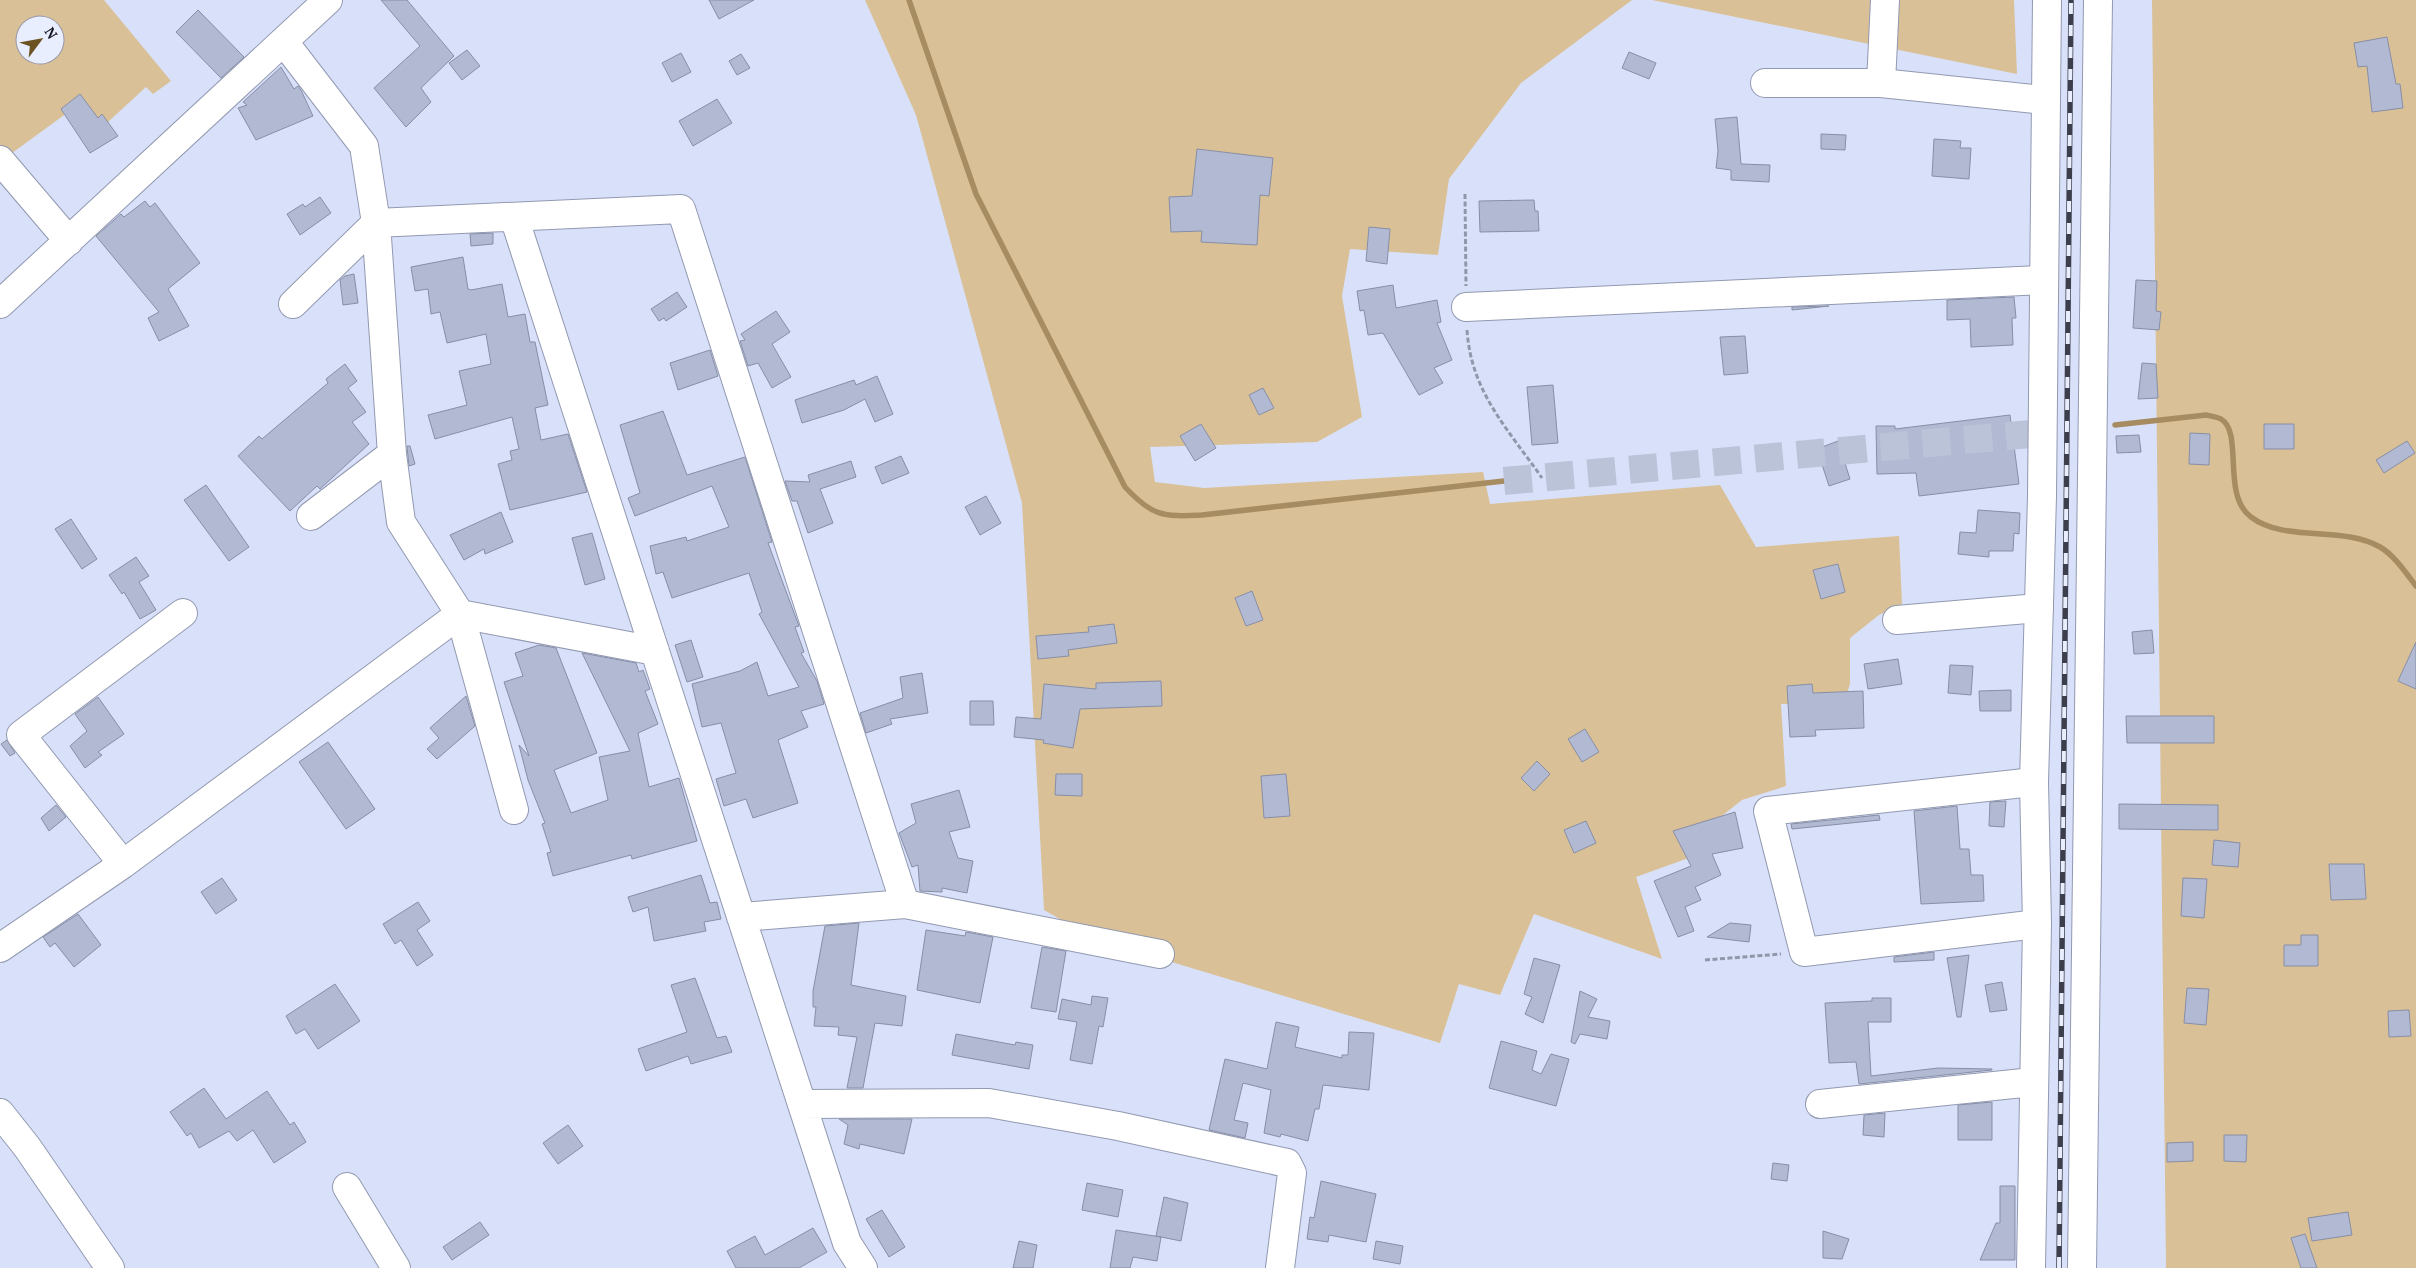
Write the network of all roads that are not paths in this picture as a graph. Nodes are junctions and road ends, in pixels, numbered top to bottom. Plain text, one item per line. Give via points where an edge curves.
1 (328, 0) edge
2 (1885, 0) edge
3 (2047, 0) edge
4 (2098, 0) edge
5 (284, 42) junction
6 (1765, 83) dead end
7 (1881, 83) junction
8 (2044, 100) junction
9 (0, 160) edge
10 (514, 217) junction
11 (376, 223) junction
12 (69, 241) junction
13 (2042, 280) junction
14 (0, 304) edge
15 (293, 304) dead end
16 (1466, 307) road end
17 (392, 454) junction
18 (311, 516) dead end
19 (2039, 608) junction
20 (183, 613) dead end
21 (460, 614) junction
22 (1897, 620) dead end
23 (655, 651) junction
24 (2034, 782) junction
25 (514, 810) dead end
26 (123, 864) junction
27 (905, 904) junction
28 (741, 917) junction
29 (2036, 924) junction
30 (0, 948) edge
31 (1160, 954) dead end
32 (2033, 1082) junction
33 (802, 1104) junction
34 (1820, 1104) dead end
35 (0, 1113) edge
36 (347, 1187) dead end
37 (110, 1268) edge
38 (396, 1268) edge
39 (862, 1268) edge
40 (1280, 1268) edge
41 (2031, 1268) edge
42 (2082, 1268) edge

1 - 5 street
2 - 7 street
3 - 8 street
4 - 42 street
5 - 11 street via 364,146
5 - 12 street
6 - 7 street
7 - 8 street
8 - 13 street
9 - 12 street
10 - 11 street
10 - 23 street
10 - 27 street via 681,209
11 - 15 street
11 - 17 street
12 - 14 street
13 - 16 street
13 - 19 street
17 - 18 street
17 - 21 street via 401,522
19 - 22 street
19 - 24 street
20 - 26 street via 21,735
21 - 23 street
21 - 25 street
21 - 26 street
23 - 28 street
24 - 29 street
24 - 29 street via 1768,811 1804,952
26 - 30 street
27 - 28 street
27 - 31 street
28 - 33 street
29 - 32 street
32 - 34 street
32 - 41 street
33 - 39 street via 848,1243
33 - 40 street via 989,1103 1118,1126 1287,1163 1292,1173
35 - 37 street
36 - 38 street

